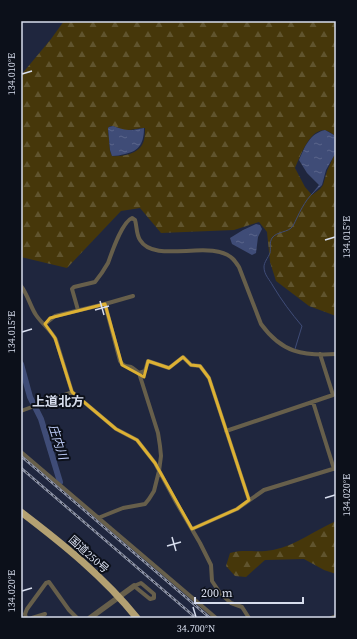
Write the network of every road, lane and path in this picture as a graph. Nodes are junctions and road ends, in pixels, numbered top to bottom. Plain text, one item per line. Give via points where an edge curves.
1 (21, 286) edge
2 (133, 296) dead end
3 (105, 304) junction
4 (78, 310) junction
5 (44, 324) junction
6 (320, 354) junction
7 (336, 354) edge
8 (139, 373) junction
9 (72, 392) junction
10 (313, 402) junction
11 (21, 411) edge
12 (226, 431) junction
13 (21, 452) edge
14 (335, 469) edge
15 (159, 471) junction
16 (249, 500) junction
17 (21, 512) edge
18 (98, 518) junction
19 (192, 529) junction
20 (134, 586) junction
21 (118, 596) junction
22 (44, 614) dead end
23 (336, 616) edge
24 (26, 618) edge
25 (32, 618) edge
26 (77, 618) edge
27 (90, 618) edge
28 (137, 618) edge
29 (216, 618) edge
30 (249, 618) edge
31 (331, 618) edge

1 - 5 street via 35,313
2 - 3 street
3 - 4 street
3 - 8 street via 120,361 122,365 131,367
4 - 5 street via 55,316
4 - 6 street via 72,289 96,282 108,263 124,226 132,218 135,220 140,240 154,250 218,252 233,259 239,267 266,331 292,351
5 - 9 street via 56,340
6 - 7 street
6 - 10 street via 333,395
8 - 12 street via 145,371 148,361 169,368 183,357 191,365 200,366 209,378
8 - 15 street via 158,433 161,456
9 - 11 street
9 - 15 street via 116,429 137,440
10 - 12 street
10 - 14 street
12 - 16 street
13 - 18 street
14 - 16 street via 264,490
15 - 18 street via 154,491 145,504 127,507
15 - 19 street
16 - 19 street via 237,509
17 - 21 highway, 国道250号 via 62,543
18 - 29 street
19 - 30 street via 211,565 212,580 220,593 231,603 242,607
20 - 20 street via 142,583 154,594 154,598 150,599
20 - 21 street
21 - 27 street
21 - 28 highway, 国道250号
22 - 25 street
23 - 31 street
24 - 26 street via 27,609 49,582

